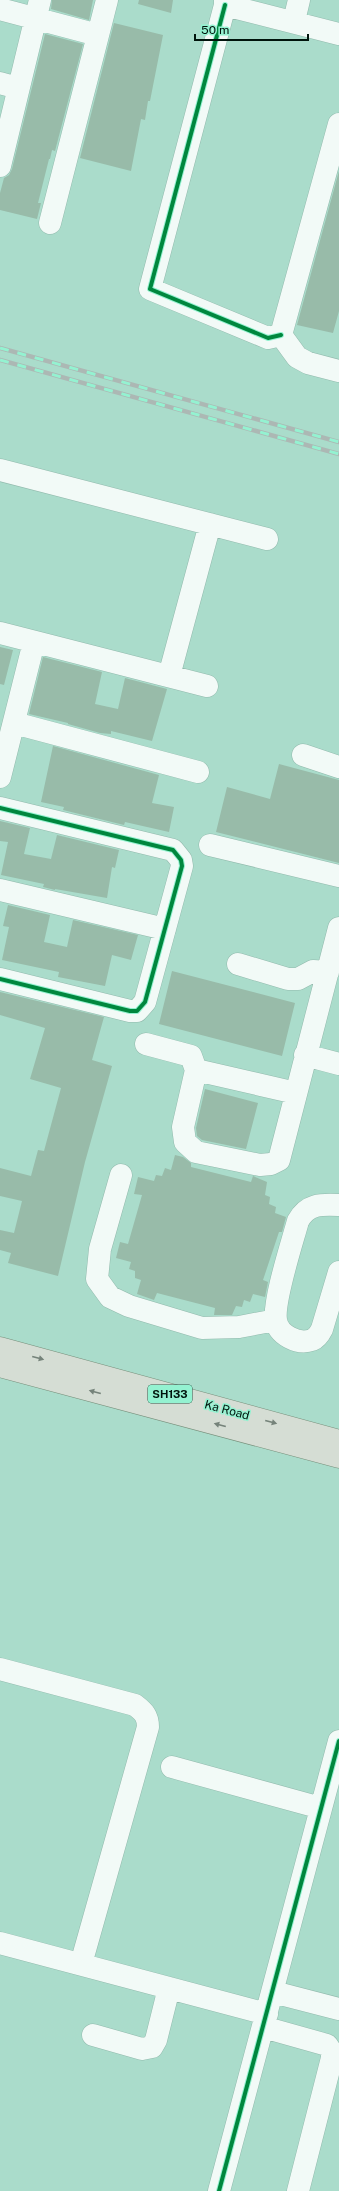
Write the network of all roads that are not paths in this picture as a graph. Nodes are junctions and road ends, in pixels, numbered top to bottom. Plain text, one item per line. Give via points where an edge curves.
1 (107, 0) edge
2 (299, 0) edge
3 (225, 3) edge
4 (0, 9) edge
5 (38, 9) edge
6 (294, 22) junction
7 (339, 34) edge
8 (98, 35) junction
9 (9, 85) edge
10 (339, 124) edge
11 (1, 154) edge
12 (50, 223) dead end
13 (281, 335) junction
14 (339, 371) edge
15 (0, 470) edge
16 (210, 524) junction
17 (267, 539) dead end
18 (0, 633) edge
19 (34, 642) junction
20 (169, 676) junction
21 (208, 686) dead end
22 (14, 723) junction
23 (303, 755) dead end
24 (339, 767) edge
25 (198, 772) dead end
26 (0, 777) edge
27 (0, 808) edge
28 (210, 845) dead end
29 (339, 876) edge
30 (0, 890) edge
31 (339, 928) edge
32 (165, 929) junction
33 (238, 964) dead end
34 (328, 972) junction
35 (0, 979) edge
36 (146, 1044) dead end
37 (306, 1055) junction
38 (339, 1064) edge
39 (196, 1070) junction
40 (296, 1093) junction
41 (121, 1175) dead end
42 (339, 1205) edge
43 (339, 1272) edge
44 (276, 1320) junction
45 (0, 1348) edge
46 (0, 1366) edge
47 (339, 1441) edge
48 (339, 1457) edge
49 (0, 1669) edge
50 (339, 1741) edge
51 (172, 1767) dead end
52 (335, 1774) edge
53 (321, 1808) junction
54 (0, 1943) edge
55 (81, 1964) junction
56 (169, 1988) junction
57 (273, 1992) junction
58 (339, 2009) edge
59 (265, 2021) junction
60 (93, 2035) dead end
61 (219, 2191) edge
62 (298, 2191) edge

1 - 8 street
2 - 6 street
3 - 6 street
3 - 13 street via 150,289 268,338
4 - 5 street
5 - 8 street
5 - 9 street
6 - 7 street
8 - 12 street
9 - 11 street
10 - 13 street
13 - 14 street via 297,357 308,363
15 - 16 street
16 - 17 street
16 - 20 street
18 - 19 street
19 - 20 street
19 - 22 street
20 - 21 street
22 - 25 street
22 - 26 street
23 - 24 street
27 - 32 street via 173,850 181,860 182,866
28 - 29 street
30 - 32 street
31 - 34 street
32 - 35 street via 145,1002 137,1011
33 - 34 street via 288,979 298,979 313,971
34 - 37 street
36 - 39 street via 191,1056
37 - 38 street
37 - 40 street
39 - 40 street
39 - 40 street via 183,1127 185,1142 196,1152 260,1165 279,1160
41 - 44 street via 100,1250 97,1279 110,1297 129,1306 202,1328 240,1327
42 - 44 street via 320,1204 310,1207 303,1212 298,1221 276,1309
43 - 44 street via 322,1329 312,1340 304,1341 286,1336 278,1329
45 -> 47 main road, Ka Road / SH133
48 -> 46 main road, Ka Road / SH133
49 - 55 street via 135,1705 144,1711 148,1718 148,1728
50 - 52 street
51 - 53 street
52 - 53 street
53 - 57 street
54 - 55 street
55 - 56 street
56 - 59 street
56 - 60 street via 152,2047 142,2049
57 - 58 street
57 - 59 street
59 - 61 street
59 - 62 street via 327,2045 333,2054

